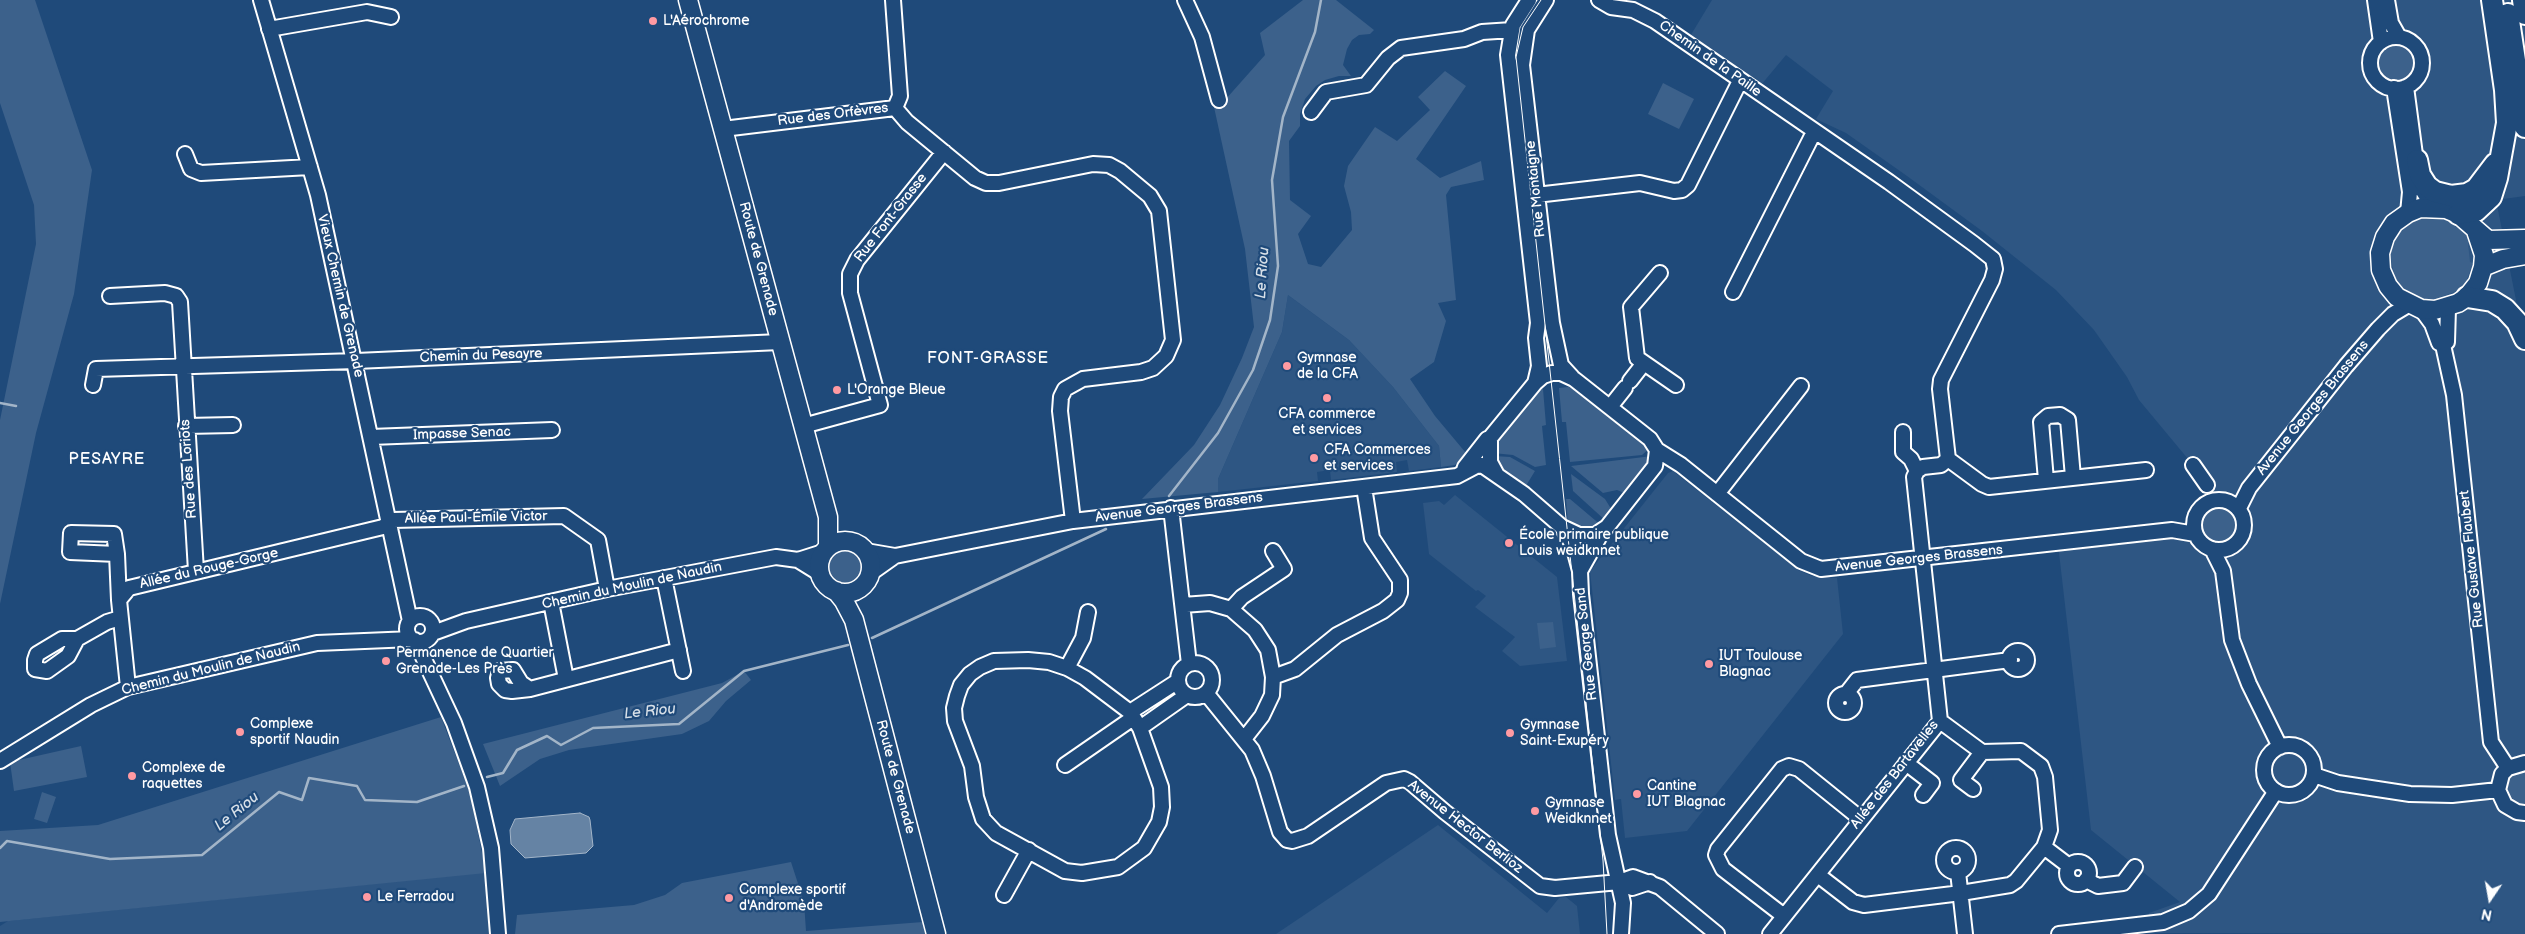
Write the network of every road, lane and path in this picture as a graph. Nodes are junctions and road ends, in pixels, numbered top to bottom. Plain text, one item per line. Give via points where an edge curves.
1 (261, 0) edge
2 (688, 0) edge
3 (893, 0) edge
4 (1185, 0) edge
5 (1529, 0) edge
6 (1546, 0) edge
7 (1599, 0) edge
8 (2375, 0) edge
9 (2387, 0) edge
10 (2492, 0) edge
11 (2505, 0) edge
12 (2523, 0) edge
13 (2525, 14) edge
14 (391, 17) dead end
15 (269, 29) junction
16 (1512, 30) junction
17 (2399, 37) junction
18 (2381, 42) junction
19 (1740, 81) junction
20 (2400, 87) junction
21 (1219, 100) dead end
22 (895, 108) junction
23 (1311, 112) dead end
24 (2525, 127) edge
25 (723, 129) junction
26 (1814, 132) junction
27 (944, 152) junction
28 (185, 154) dead end
29 (2500, 156) junction
30 (2417, 160) junction
31 (310, 167) junction
32 (1536, 195) junction
33 (2434, 207) junction
34 (2408, 213) junction
35 (2458, 214) junction
36 (2476, 231) junction
37 (2519, 248) edge
38 (2483, 267) junction
39 (1660, 273) dead end
40 (2388, 286) junction
41 (1734, 292) dead end
42 (110, 296) dead end
43 (2467, 297) junction
44 (2415, 307) junction
45 (2448, 308) junction
46 (2378, 329) junction
47 (2525, 339) edge
48 (780, 342) junction
49 (2443, 345) junction
50 (356, 361) junction
51 (1644, 363) junction
52 (182, 366) junction
53 (1574, 379) junction
54 (1535, 383) junction
55 (93, 385) dead end
56 (1676, 385) dead end
57 (1801, 386) dead end
58 (1610, 407) junction
59 (233, 425) dead end
60 (186, 426) junction
61 (802, 426) junction
62 (552, 430) dead end
63 (1904, 432) dead end
64 (371, 437) junction
65 (1490, 438) junction
66 (1657, 450) junction
67 (1948, 459) junction
68 (1672, 460) junction
69 (2193, 465) dead end
70 (1655, 466) junction
71 (1466, 470) junction
72 (2146, 470) dead end
73 (1917, 471) junction
74 (1498, 477) junction
75 (2073, 478) junction
76 (2046, 480) junction
77 (2207, 485) dead end
78 (1364, 487) junction
79 (1717, 494) junction
80 (2234, 505) junction
81 (1171, 508) junction
82 (2196, 514) junction
83 (828, 517) junction
84 (1072, 521) junction
85 (388, 523) junction
86 (1562, 527) junction
87 (2172, 530) junction
88 (1602, 532) junction
89 (2195, 534) junction
90 (849, 541) junction
91 (2230, 548) junction
92 (826, 549) junction
93 (2212, 549) junction
94 (866, 551) junction
95 (1273, 551) dead end
96 (116, 554) dead end
97 (895, 556) junction
98 (1922, 558) junction
99 (798, 560) junction
100 (196, 571) junction
101 (1580, 571) junction
102 (2223, 572) junction
103 (820, 573) junction
104 (870, 573) junction
105 (664, 578) junction
106 (607, 589) junction
107 (859, 589) junction
108 (836, 592) junction
109 (119, 600) junction
110 (551, 602) junction
111 (1183, 605) junction
112 (1231, 609) junction
113 (1088, 612) dead end
114 (120, 618) junction
115 (854, 620) junction
116 (420, 629) junction
117 (78, 639) dead end
118 (678, 650) junction
119 (2010, 660) dead end
120 (1189, 664) junction
121 (1067, 668) junction
122 (1934, 669) junction
123 (683, 671) dead end
124 (1274, 676) junction
125 (566, 679) junction
126 (1178, 681) junction
127 (128, 687) junction
128 (530, 689) dead end
129 (1206, 692) junction
130 (1846, 694) dead end
131 (1187, 695) junction
132 (1134, 719) junction
133 (1940, 721) junction
134 (1244, 739) junction
135 (2280, 747) junction
136 (1982, 752) junction
137 (0, 761) edge
138 (1906, 763) junction
139 (2525, 763) edge
140 (1065, 766) dead end
141 (2508, 768) junction
142 (2314, 775) junction
143 (1973, 789) dead end
144 (2498, 790) junction
145 (2276, 791) junction
146 (1923, 795) dead end
147 (2525, 813) edge
148 (1861, 819) junction
149 (2044, 847) junction
150 (1029, 850) junction
151 (2135, 867) dead end
152 (1958, 872) dead end
153 (1818, 875) junction
154 (1619, 882) junction
155 (1961, 893) junction
156 (1004, 894) dead end
157 (1784, 916) junction
158 (2085, 933) edge
159 (498, 934) edge
160 (936, 934) edge
161 (1621, 934) edge
162 (1718, 934) edge
163 (1770, 934) edge
164 (1965, 934) edge
165 (2059, 934) edge

1 - 15 street, Vieux Chemin de Grenade
2 - 25 main road, Route de Grenade
3 - 22 street, Rue des Orfèvres via 900,96
4 - 21 street via 1202,37
5 - 16 street, Rue Montaigne
6 - 32 street, Rue Montaigne via 1527,30 1522,58
7 - 19 street, Chemin de la Paille via 1646,15
8 - 18 street
9 - 17 street via 2391,23
10 - 29 highway via 2507,123
11 - 24 highway
12 - 13 highway
14 - 15 street via 367,12
15 - 31 street, Vieux Chemin de Grenade
16 - 23 street via 1482,32 1464,39 1401,48 1388,58 1366,85 1326,92
16 - 54 street, Rue Montaigne via 1508,62 1538,323 1536,338 1540,366
17 - 18 street
17 - 20 street via 2417,47 2422,59 2417,78
18 - 20 street via 2372,56 2373,72 2379,82
19 - 26 street, Chemin de la Paille
19 - 32 street via 1688,185 1682,190 1640,183
20 - 30 street
20 - 34 street via 2410,192
22 - 25 street, Rue des Orfèvres
22 - 27 street
25 - 48 main road, Route de Grenade
26 - 41 street
26 - 67 street, Chemin de la Paille via 1889,182 1992,259 1995,269 1992,280 1941,380
27 - 61 street, Rue Font-Grasse via 857,260 850,274 850,293 880,405
27 - 84 street via 975,178 986,183 1093,164 1109,165 1150,196 1158,211 1173,340 1166,356 1153,368 1083,378 1065,389 1060,411
28 - 31 street via 191,169 200,173
29 - 30 highway via 2483,183 2455,196 2436,192 2427,186 2420,175
29 - 35 highway via 2490,197 2476,211
30 - 33 street via 2419,185
31 - 50 street, Vieux Chemin de Grenade
32 - 53 street, Rue Montaigne via 1558,356 1561,365
33 - 34 main road
33 - 35 main road
34 - 40 main road via 2389,230 2380,253 2381,270
35 - 36 main road
36 - 37 main road via 2488,240
36 - 38 main road via 2484,255
37 - 38 main road
38 - 43 main road via 2478,283
39 - 51 street via 1631,307 1637,358
40 - 44 main road via 2397,297
40 - 46 street, Avenue Georges Brassens via 2389,303
42 - 52 street via 165,292 176,296 182,311
43 - 45 main road
43 - 47 highway via 2492,301 2505,309 2517,322
44 - 45 main road
44 - 46 street, Avenue Georges Brassens via 2393,314
44 - 49 street, Rue Gustave Flaubert via 2432,324 2439,343
45 - 49 street, Rue Gustave Flaubert via 2447,342
46 - 80 street, Avenue Georges Brassens
48 - 50 street, Chemin du Pesayre
48 - 61 main road, Route de Grenade
49 - 141 street, Rue Gustave Flaubert via 2458,425 2492,742
50 - 52 street, Chemin du Pesayre
50 - 64 street, Vieux Chemin de Grenade
51 - 56 street
51 - 58 street
52 - 55 street, Chemin du Pesayre via 96,369
52 - 60 street, Rue des Loriots
53 - 54 street via 1552,373
53 - 58 street
54 - 65 street
57 - 79 street
58 - 66 street via 1650,439
59 - 60 street
60 - 100 street, Rue des Loriots
61 - 83 main road, Route de Grenade
62 - 64 street, Impasse Senac
63 - 73 street via 1903,452
64 - 85 street, Vieux Chemin de Grenade
65 - 71 street
65 - 74 street via 1490,462
66 - 68 street, Avenue Georges Brassens
66 - 70 street
67 - 73 street via 1941,465
67 - 76 street via 1989,486
68 - 70 street
68 - 79 street, Avenue Georges Brassens
69 - 77 street
70 - 88 street
71 - 74 street, Avenue Georges Brassens via 1482,465
71 - 78 street, Avenue Georges Brassens via 1457,476
72 - 75 street
73 - 98 street, Allée des Bartavelles via 1914,487
74 - 86 street via 1524,494
75 - 76 street
75 - 76 street via 2068,420 2054,415 2041,422
78 - 81 street, Avenue Georges Brassens
78 - 124 street via 1372,538 1400,580 1396,600 1383,611 1337,635 1296,669
79 - 98 street, Avenue Georges Brassens via 1811,567 1833,570
80 - 82 street via 2217,499 2207,502
80 - 91 street via 2245,523 2242,536
81 - 84 street, Avenue Georges Brassens
81 - 111 street
82 - 87 street, Avenue Georges Brassens
82 - 89 street
83 - 90 main road
83 - 92 main road
84 - 97 street, Avenue Georges Brassens
85 - 100 street, Allée du Rouge-Gorge via 384,528
85 - 106 street, Allée Paul-Émile Victor via 406,519 564,516 598,540
85 - 116 street, Vieux Chemin de Grenade via 404,595
86 - 88 street via 1585,535
86 - 101 street, Rue George Sand via 1573,545
87 - 89 street, Avenue Georges Brassens
87 - 98 street, Avenue Georges Brassens
88 - 101 street
89 - 93 street via 2202,544
90 - 92 main road via 838,542
90 - 94 main road
91 - 93 street
91 - 102 street
92 - 99 street, Chemin du Moulin de Naudin
92 - 103 main road via 819,562
93 - 102 street
94 - 97 street, Avenue Georges Brassens
94 - 104 main road
95 - 112 street via 1284,569 1242,597
96 - 109 street
97 - 104 street, Avenue Georges Brassens
98 - 122 street, Allée des Bartavelles
99 - 103 street, Chemin du Moulin de Naudin
99 - 105 street, Chemin du Moulin de Naudin via 776,557
100 - 109 street, Allée du Rouge-Gorge via 129,588
101 - 154 street, Rue George Sand via 1608,835
102 - 135 street via 2232,640
103 - 108 main road via 824,583
104 - 107 main road
105 - 106 street, Chemin du Moulin de Naudin
105 - 118 street
106 - 110 street, Chemin du Moulin de Naudin
107 - 108 main road via 848,593
107 - 115 main road
108 - 115 main road
109 - 114 street
110 - 116 street, Chemin du Moulin de Naudin
110 - 125 street
111 - 112 street via 1210,603
111 - 120 street
112 - 124 street via 1261,638 1268,650
113 - 121 street via 1083,638
114 - 117 street
114 - 127 street
115 - 160 main road, Route de Grenade
116 - 127 street, Chemin du Moulin de Naudin via 381,640 317,643
116 - 159 street, Vieux Chemin de Grenade via 430,672 463,745 480,800 491,848
118 - 123 street
118 - 125 street
119 - 122 street
120 - 126 street via 1179,674
120 - 129 street via 1202,664 1211,674 1212,681
121 - 132 street via 1104,691
121 - 150 street via 1049,662 994,661 970,674 961,685 955,702 955,721 972,766 983,819 996,833
122 - 130 street via 1857,680
122 - 133 street, Allée des Bartavelles
124 - 134 street via 1268,706
125 - 128 street
126 - 131 street
126 - 132 street
127 - 137 street, Chemin du Moulin de Naudin via 91,705
129 - 131 street via 1200,696
129 - 134 street, Avenue Hector Berlioz
131 - 132 street
132 - 140 street
132 - 150 street via 1161,787 1159,822 1144,848 1118,867 1082,873 1054,867
133 - 136 street
133 - 138 street, Allée des Bartavelles
134 - 154 street, Avenue Hector Berlioz via 1258,762 1280,832 1292,842 1308,836 1386,783 1404,779 1540,886 1556,888
135 - 142 street via 2291,745 2307,752
135 - 145 street via 2271,753 2265,766 2267,781
136 - 143 street via 1961,780
136 - 149 street via 2021,751 2041,766 2050,830
138 - 146 street via 1932,783
138 - 148 street, Allée des Bartavelles
139 - 141 street
141 - 144 street via 2502,774
142 - 144 street via 2338,783 2410,794 2452,795
142 - 145 street via 2307,787 2296,794
144 - 147 street via 2505,805
145 - 158 street via 2209,894 2194,908 2163,922
148 - 153 street, Allée des Bartavelles
148 - 157 street via 1799,768 1789,766 1782,769 1718,849 1718,862 1723,869
149 - 151 street via 2069,866 2067,874 2070,880 2080,884 2086,880 2098,886 2123,883
149 - 155 street via 2010,885
150 - 156 street
152 - 155 street
153 - 155 street via 1852,902 1864,904
153 - 157 street, Allée des Bartavelles
154 - 161 street, Rue George Sand via 1623,902
154 - 162 street via 1631,877 1660,886
155 - 164 street
157 - 163 street, Allée des Bartavelles
158 - 165 street

